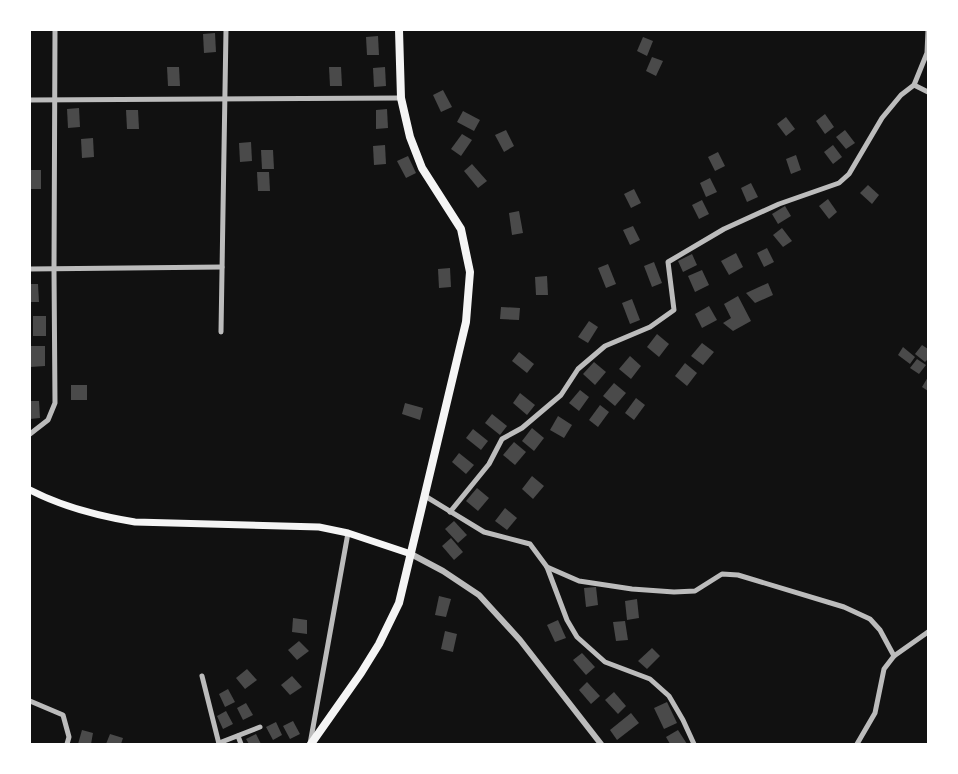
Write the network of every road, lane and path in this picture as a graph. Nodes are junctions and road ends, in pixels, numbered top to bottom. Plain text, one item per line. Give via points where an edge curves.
1 (56, 30) edge
2 (226, 30) edge
3 (399, 30) edge
4 (928, 30) edge
5 (914, 85) junction
6 (928, 92) edge
7 (401, 98) junction
8 (30, 100) edge
9 (56, 100) junction
10 (226, 100) junction
11 (222, 267) junction
12 (30, 269) edge
13 (54, 270) junction
14 (221, 332) dead end
15 (30, 434) edge
16 (30, 490) edge
17 (425, 496) junction
18 (450, 512) junction
19 (348, 533) junction
20 (411, 554) junction
21 (548, 567) junction
22 (928, 632) edge
23 (894, 656) junction
24 (202, 676) dead end
25 (30, 701) edge
26 (260, 727) dead end
27 (238, 736) junction
28 (67, 744) edge
29 (219, 744) edge
30 (241, 744) edge
31 (311, 744) edge
32 (601, 744) edge
33 (694, 744) edge
34 (857, 744) edge

1 - 9 street
2 - 10 street
3 - 7 main road
4 - 5 street via 927,53
5 - 6 street
5 - 18 street via 882,118 849,174 839,183 779,204 724,229 668,262 674,310 650,327 605,346 578,369 561,395 522,428 502,439 489,464
7 - 10 street
7 - 17 main road via 410,137 422,168 461,229 470,272 466,322
8 - 9 street
9 - 10 street
9 - 13 street
10 - 11 street
11 - 13 street
11 - 14 street
12 - 13 street
13 - 15 street via 55,403 48,420
16 - 19 main road via 63,506 135,522 319,527
17 - 18 street
17 - 20 main road
18 - 21 street via 484,532 530,544
19 - 20 main road
19 - 31 street
20 - 31 main road via 399,603 379,644
20 - 32 street via 479,595 520,640
21 - 23 street via 579,582 674,592 695,591 722,574 738,575 844,607 870,619
21 - 33 street via 577,637 605,662 650,679 669,696
22 - 23 street
23 - 34 street via 884,669 875,714
24 - 29 street
25 - 28 street via 64,715 69,737
26 - 27 street
27 - 29 street
27 - 30 street

